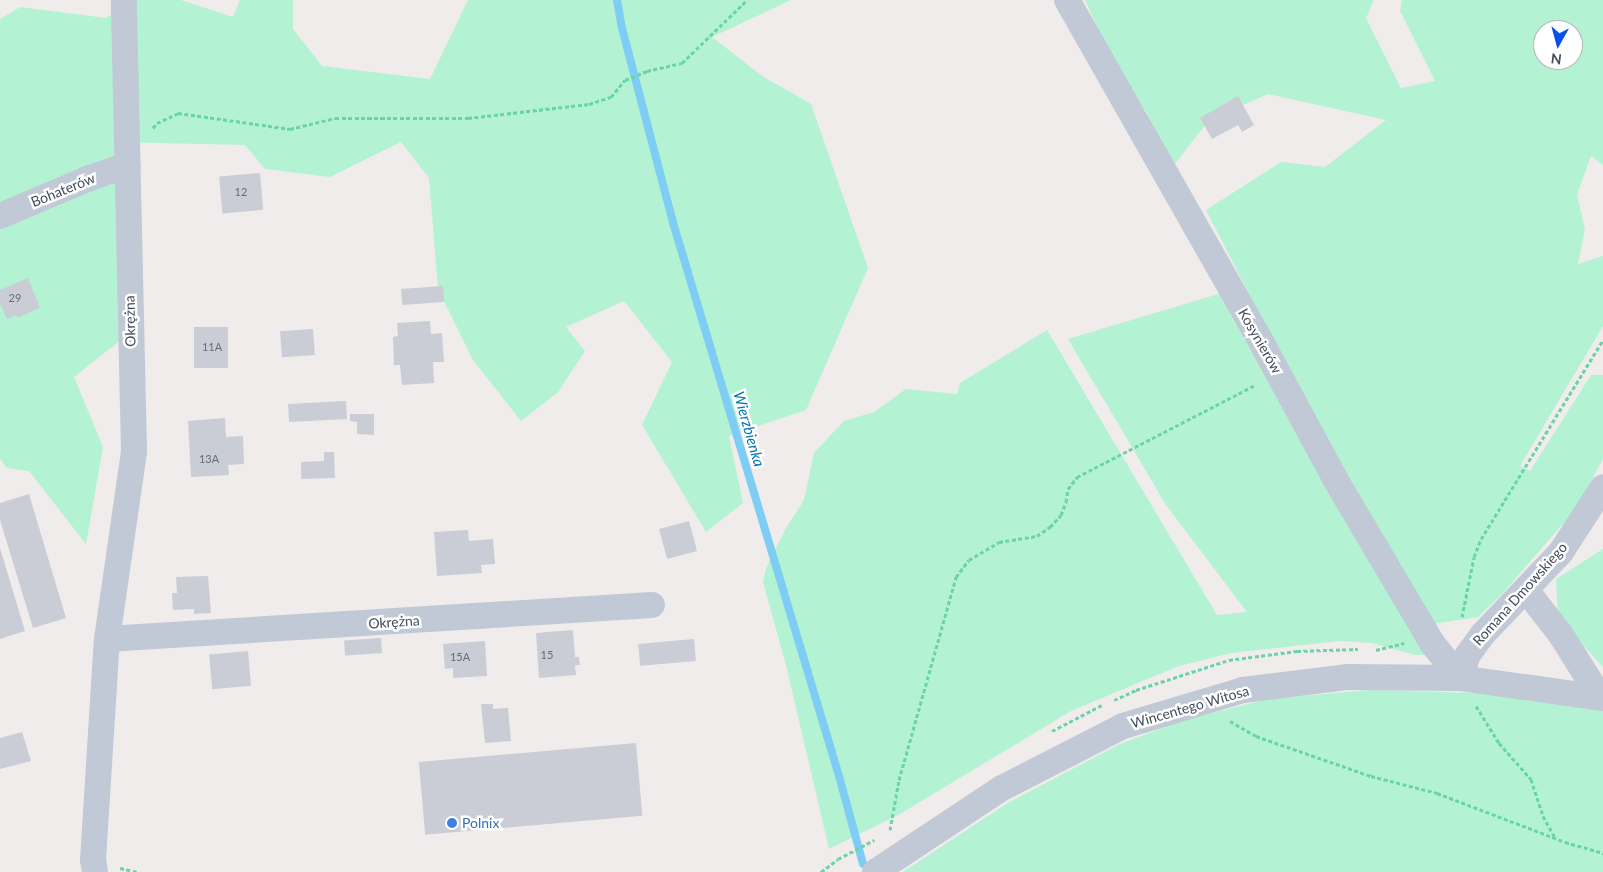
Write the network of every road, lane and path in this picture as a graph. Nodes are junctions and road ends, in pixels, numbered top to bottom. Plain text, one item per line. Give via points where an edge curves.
1 (124, 0) edge
2 (747, 0) edge
3 (1067, 0) edge
4 (152, 130) dead end
5 (128, 165) junction
6 (0, 216) edge
7 (1603, 340) edge
8 (1278, 373) junction
9 (1603, 487) edge
10 (1526, 590) junction
11 (652, 605) dead end
12 (107, 639) junction
13 (1432, 643) junction
14 (1457, 678) junction
15 (1602, 698) edge
16 (1214, 699) junction
17 (890, 830) dead end
18 (879, 837) dead end
19 (1554, 837) junction
20 (1603, 852) edge
21 (95, 872) edge
22 (821, 872) edge
23 (875, 872) edge

1 - 5 street, Okrężna
2 - 4 path via 682,63 625,80 611,97 589,104 503,115 433,119 335,118 290,129 178,113 157,123
3 - 8 street, Kosynierów
5 - 6 street, Bohaterów
5 - 12 street, Okrężna via 134,451
7 - 13 path via 1481,539 1474,557 1462,617 1447,636
8 - 13 street, Kosynierów via 1338,484
8 - 17 path via 1077,476 1068,489 1061,515 1050,527 1037,536 999,542 969,560 956,577 899,780
9 - 10 street, Romana Dmowskiego via 1561,552
10 - 14 street, Romana Dmowskiego via 1483,634 1466,656
10 - 15 street via 1562,635
11 - 12 street, Okrężna
12 - 21 street, Okrężna via 93,860
13 - 14 street, Kosynierów
14 - 15 street, Wincentego Witosa
14 - 16 street, Wincentego Witosa via 1348,677 1243,690
14 - 19 path via 1499,742 1531,780
16 - 19 path via 1231,723 1256,736 1371,776 1437,793
16 - 23 street, Wincentego Witosa via 1123,726 1011,782
18 - 22 path
19 - 20 path

